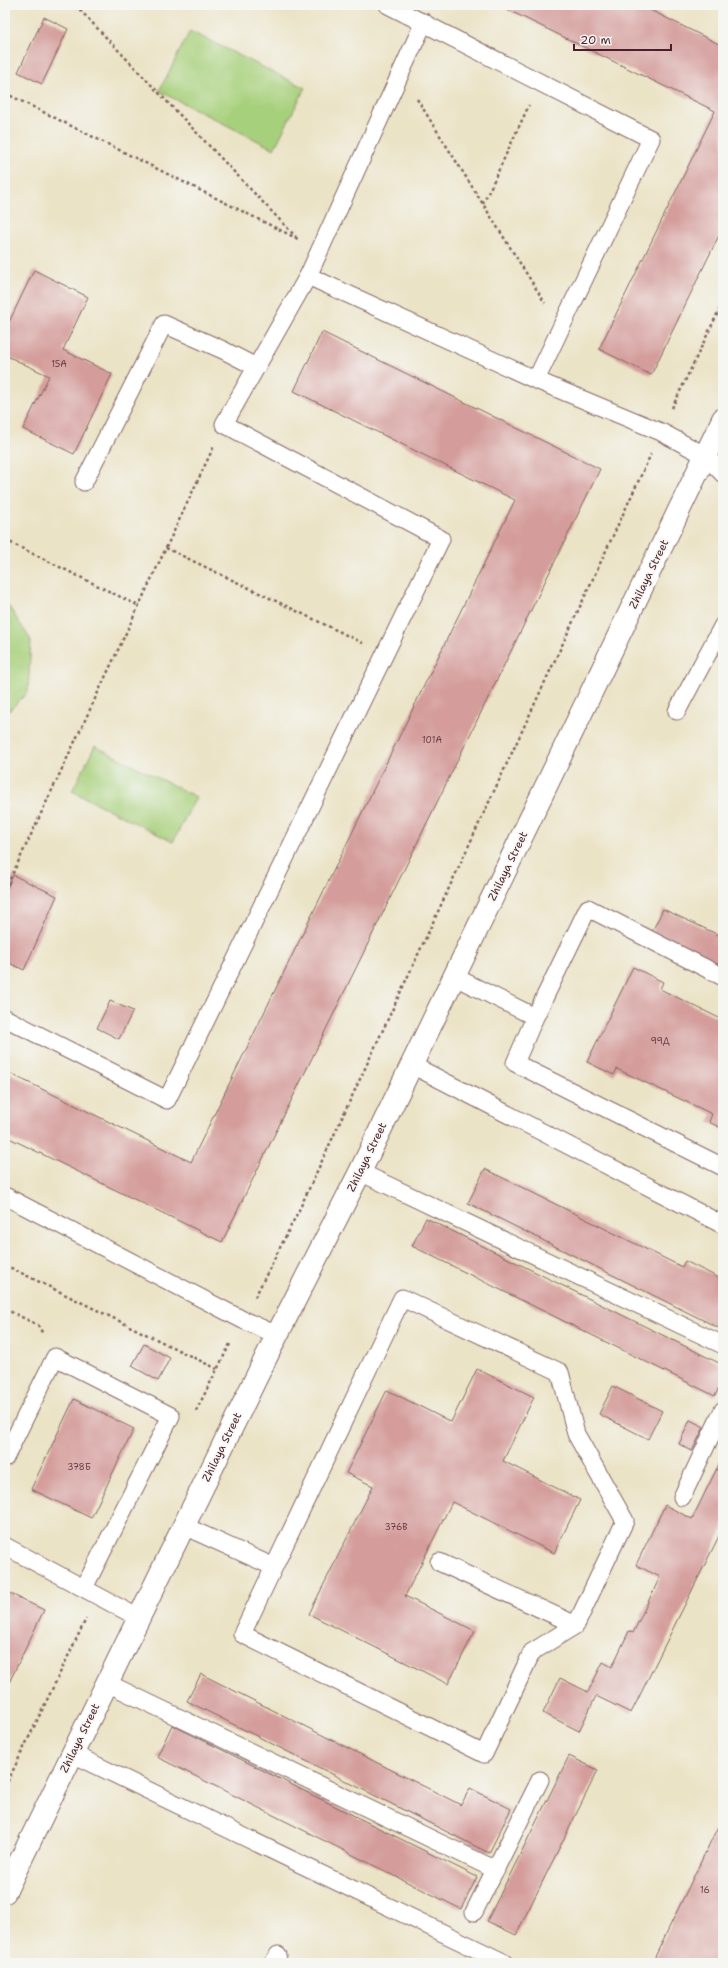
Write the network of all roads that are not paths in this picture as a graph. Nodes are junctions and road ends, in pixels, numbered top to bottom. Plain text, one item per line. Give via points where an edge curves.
1 (388, 5) edge
2 (424, 22) junction
3 (308, 276) junction
4 (256, 367) junction
5 (536, 380) junction
6 (723, 419) edge
7 (706, 456) junction
8 (723, 474) edge
9 (84, 482) dead end
10 (723, 625) edge
11 (677, 711) dead end
12 (455, 977) junction
13 (723, 977) edge
14 (535, 1016) junction
15 (5, 1018) edge
16 (412, 1065) junction
17 (723, 1167) edge
18 (360, 1172) junction
19 (5, 1196) edge
20 (723, 1225) edge
21 (277, 1335) junction
22 (723, 1345) edge
23 (723, 1410) edge
24 (5, 1458) edge
25 (682, 1497) dead end
26 (184, 1526) junction
27 (5, 1546) edge
28 (439, 1562) dead end
29 (274, 1568) junction
30 (91, 1592) junction
31 (139, 1618) junction
32 (576, 1625) junction
33 (107, 1683) junction
34 (73, 1754) junction
35 (540, 1780) dead end
36 (496, 1870) junction
37 (5, 1892) edge
38 (474, 1912) dead end
39 (505, 1963) edge

1 - 2 lane
2 - 3 lane
2 - 5 lane via 651,139
3 - 4 lane
3 - 5 lane
4 - 9 lane via 164,324
4 - 15 lane via 224,424 441,539 167,1100
5 - 7 lane via 661,432
6 - 7 street, Zhilaya Street
7 - 8 lane
7 - 12 street, Zhilaya Street
10 - 11 lane
12 - 14 lane
12 - 16 street, Zhilaya Street
13 - 14 lane via 588,908
14 - 17 lane via 515,1063
16 - 18 street, Zhilaya Street
16 - 20 lane
18 - 21 street, Zhilaya Street
18 - 22 lane
19 - 21 lane via 243,1320
21 - 26 street, Zhilaya Street
23 - 25 lane
24 - 30 lane via 55,1357 171,1416
26 - 29 lane
26 - 31 street, Zhilaya Street
27 - 30 lane
28 - 32 lane
29 - 32 lane via 242,1634 484,1754 532,1652
29 - 32 lane via 402,1298 560,1372 576,1434 625,1521
30 - 31 lane
31 - 33 street, Zhilaya Street
33 - 34 street, Zhilaya Street
33 - 36 lane
34 - 37 street, Zhilaya Street
34 - 39 lane
35 - 36 lane
36 - 38 lane

